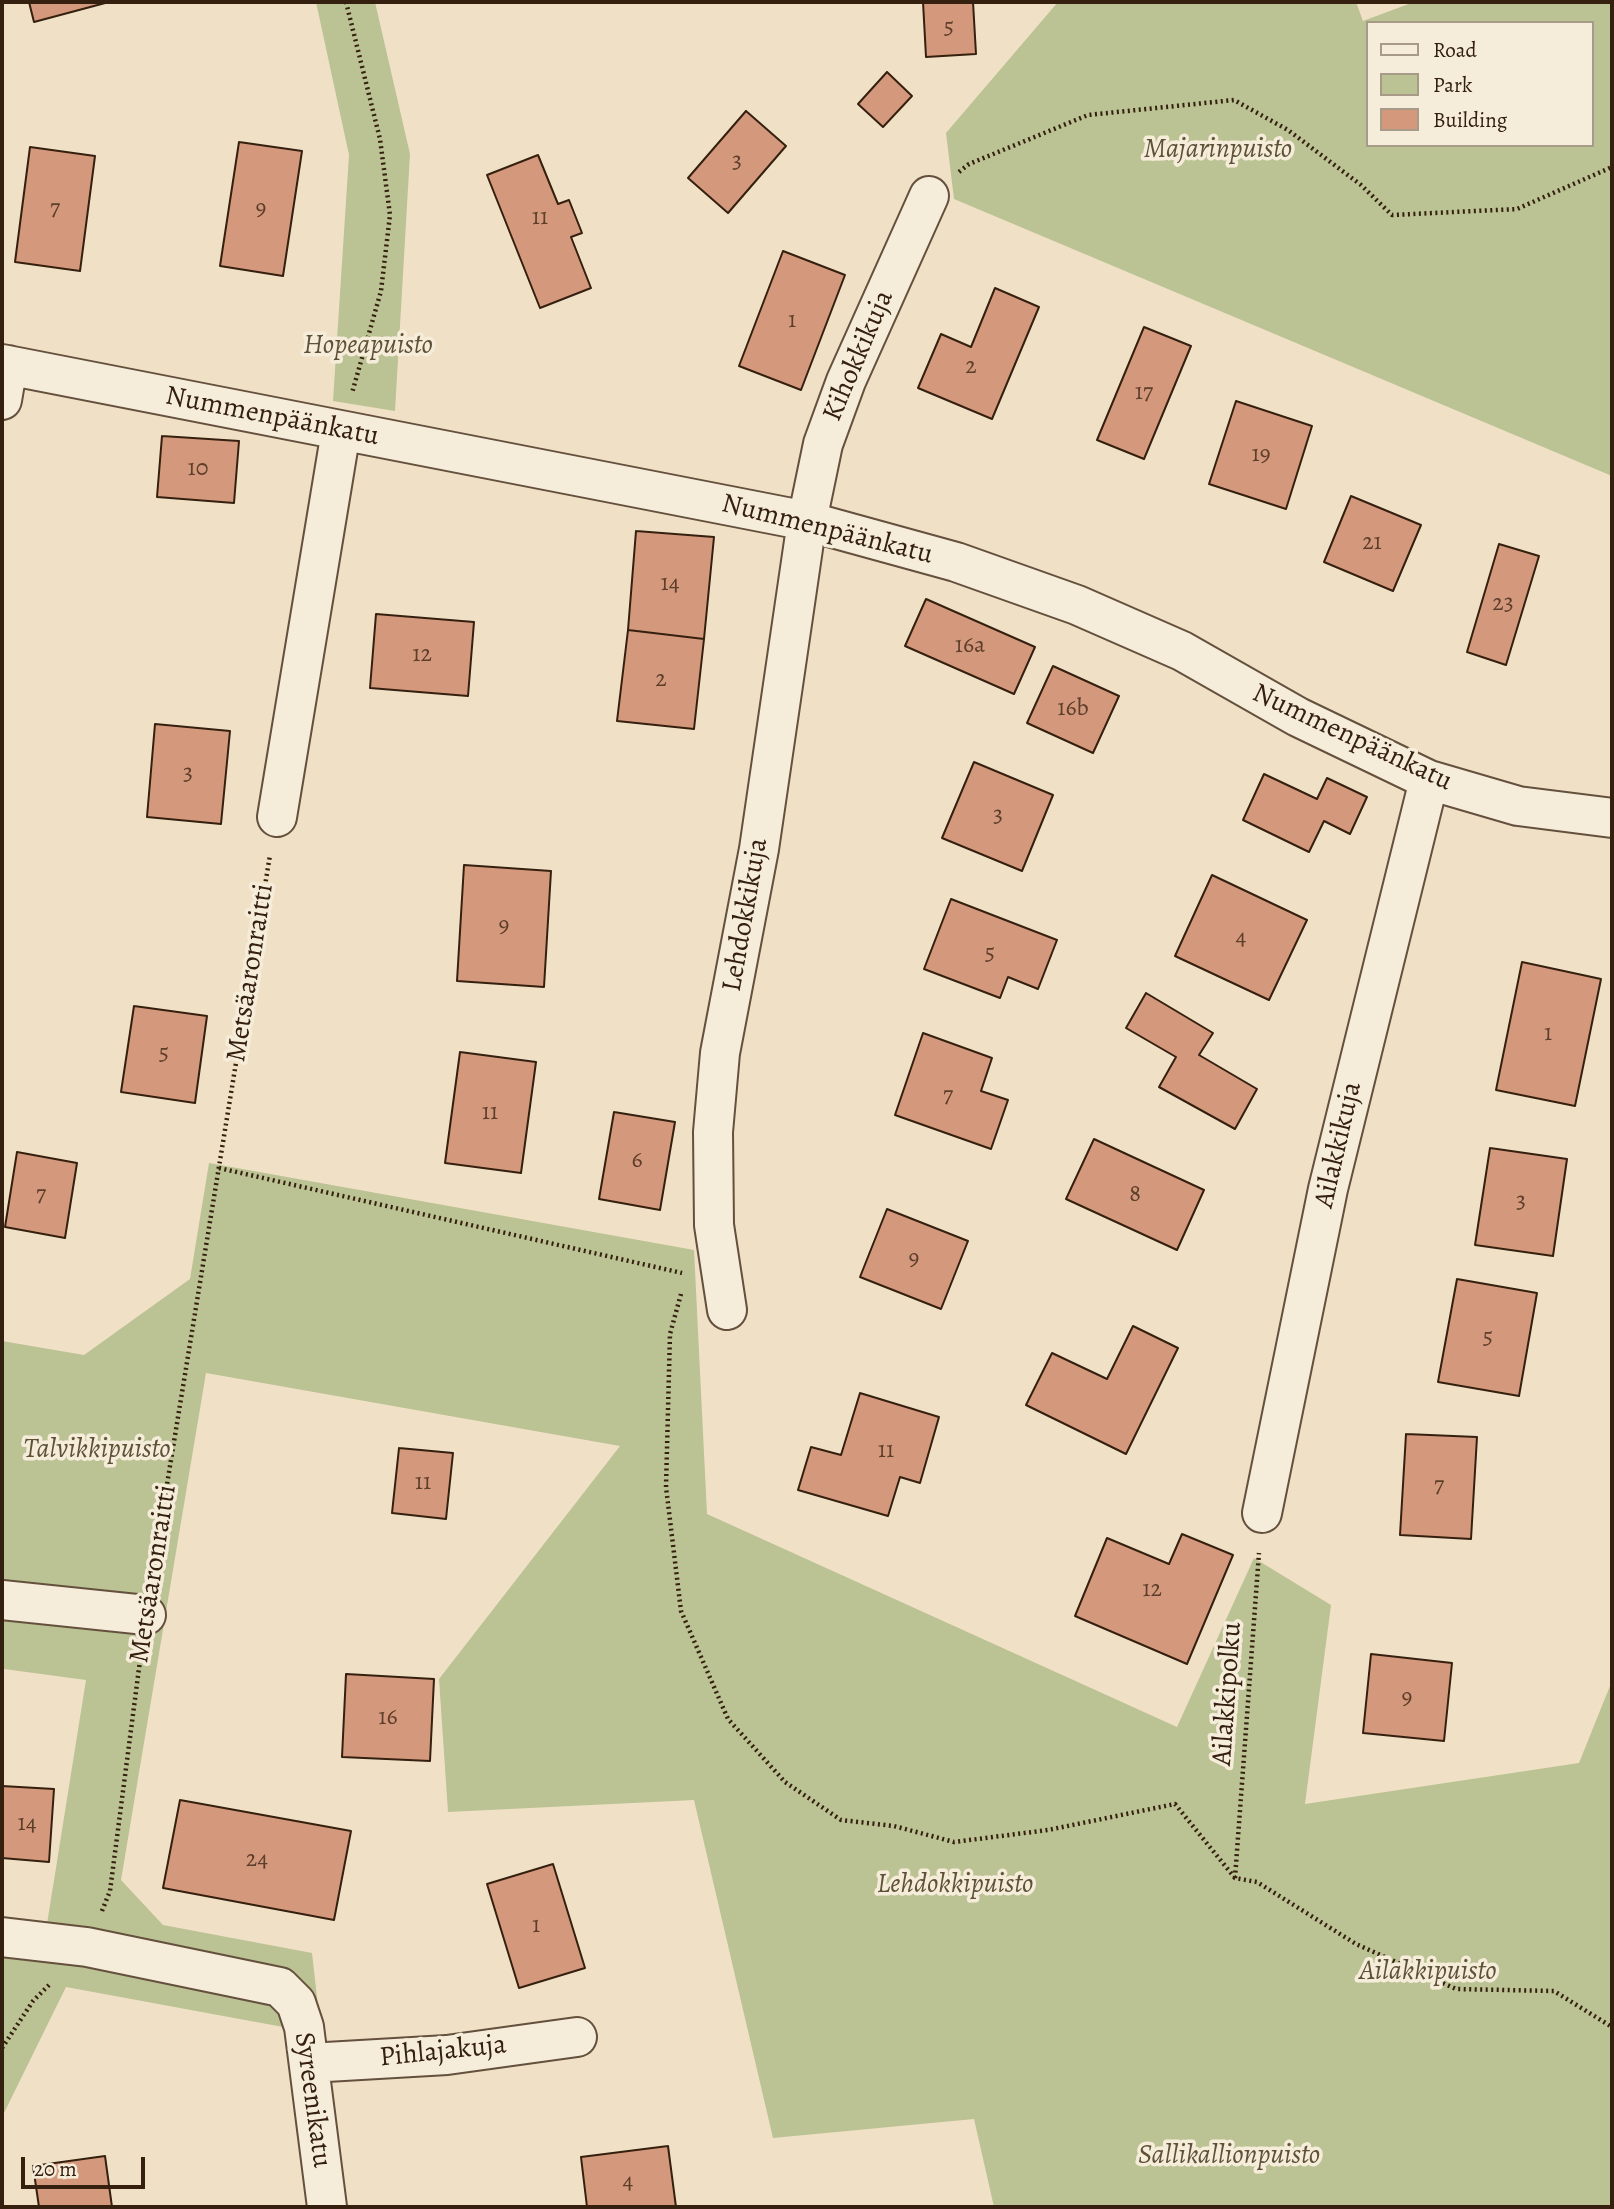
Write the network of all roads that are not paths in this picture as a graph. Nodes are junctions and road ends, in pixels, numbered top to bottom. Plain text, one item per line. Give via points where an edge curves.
1 (929, 196) road end
2 (4, 376) edge
3 (341, 430) junction
4 (807, 521) junction
5 (1429, 780) junction
6 (276, 817) road end
7 (1612, 818) edge
8 (727, 1310) dead end
9 (1262, 1513) road end
10 (2, 1600) edge
11 (146, 1615) road end
12 (2, 1937) edge
13 (577, 2037) dead end
14 (309, 2063) junction
15 (327, 2207) edge

1 - 4 street, Kihokkikuja via 846,381 823,444
2 - 3 street, Nummenpäänkatu
3 - 4 street, Nummenpäänkatu
3 - 6 street
4 - 5 street, Nummenpäänkatu via 956,562 1077,605 1182,652 1298,718
4 - 8 street, Lehdokkikuja via 759,849 720,1053 713,1132 717,1242
5 - 7 street, Nummenpäänkatu via 1518,806
5 - 9 street, Ailakkikuja via 1328,1189
10 - 11 street
12 - 14 street, Syreenikatu via 87,1947 280,1987 296,2003
13 - 14 street, Pihlajakuja via 447,2055
14 - 15 street, Syreenikatu

